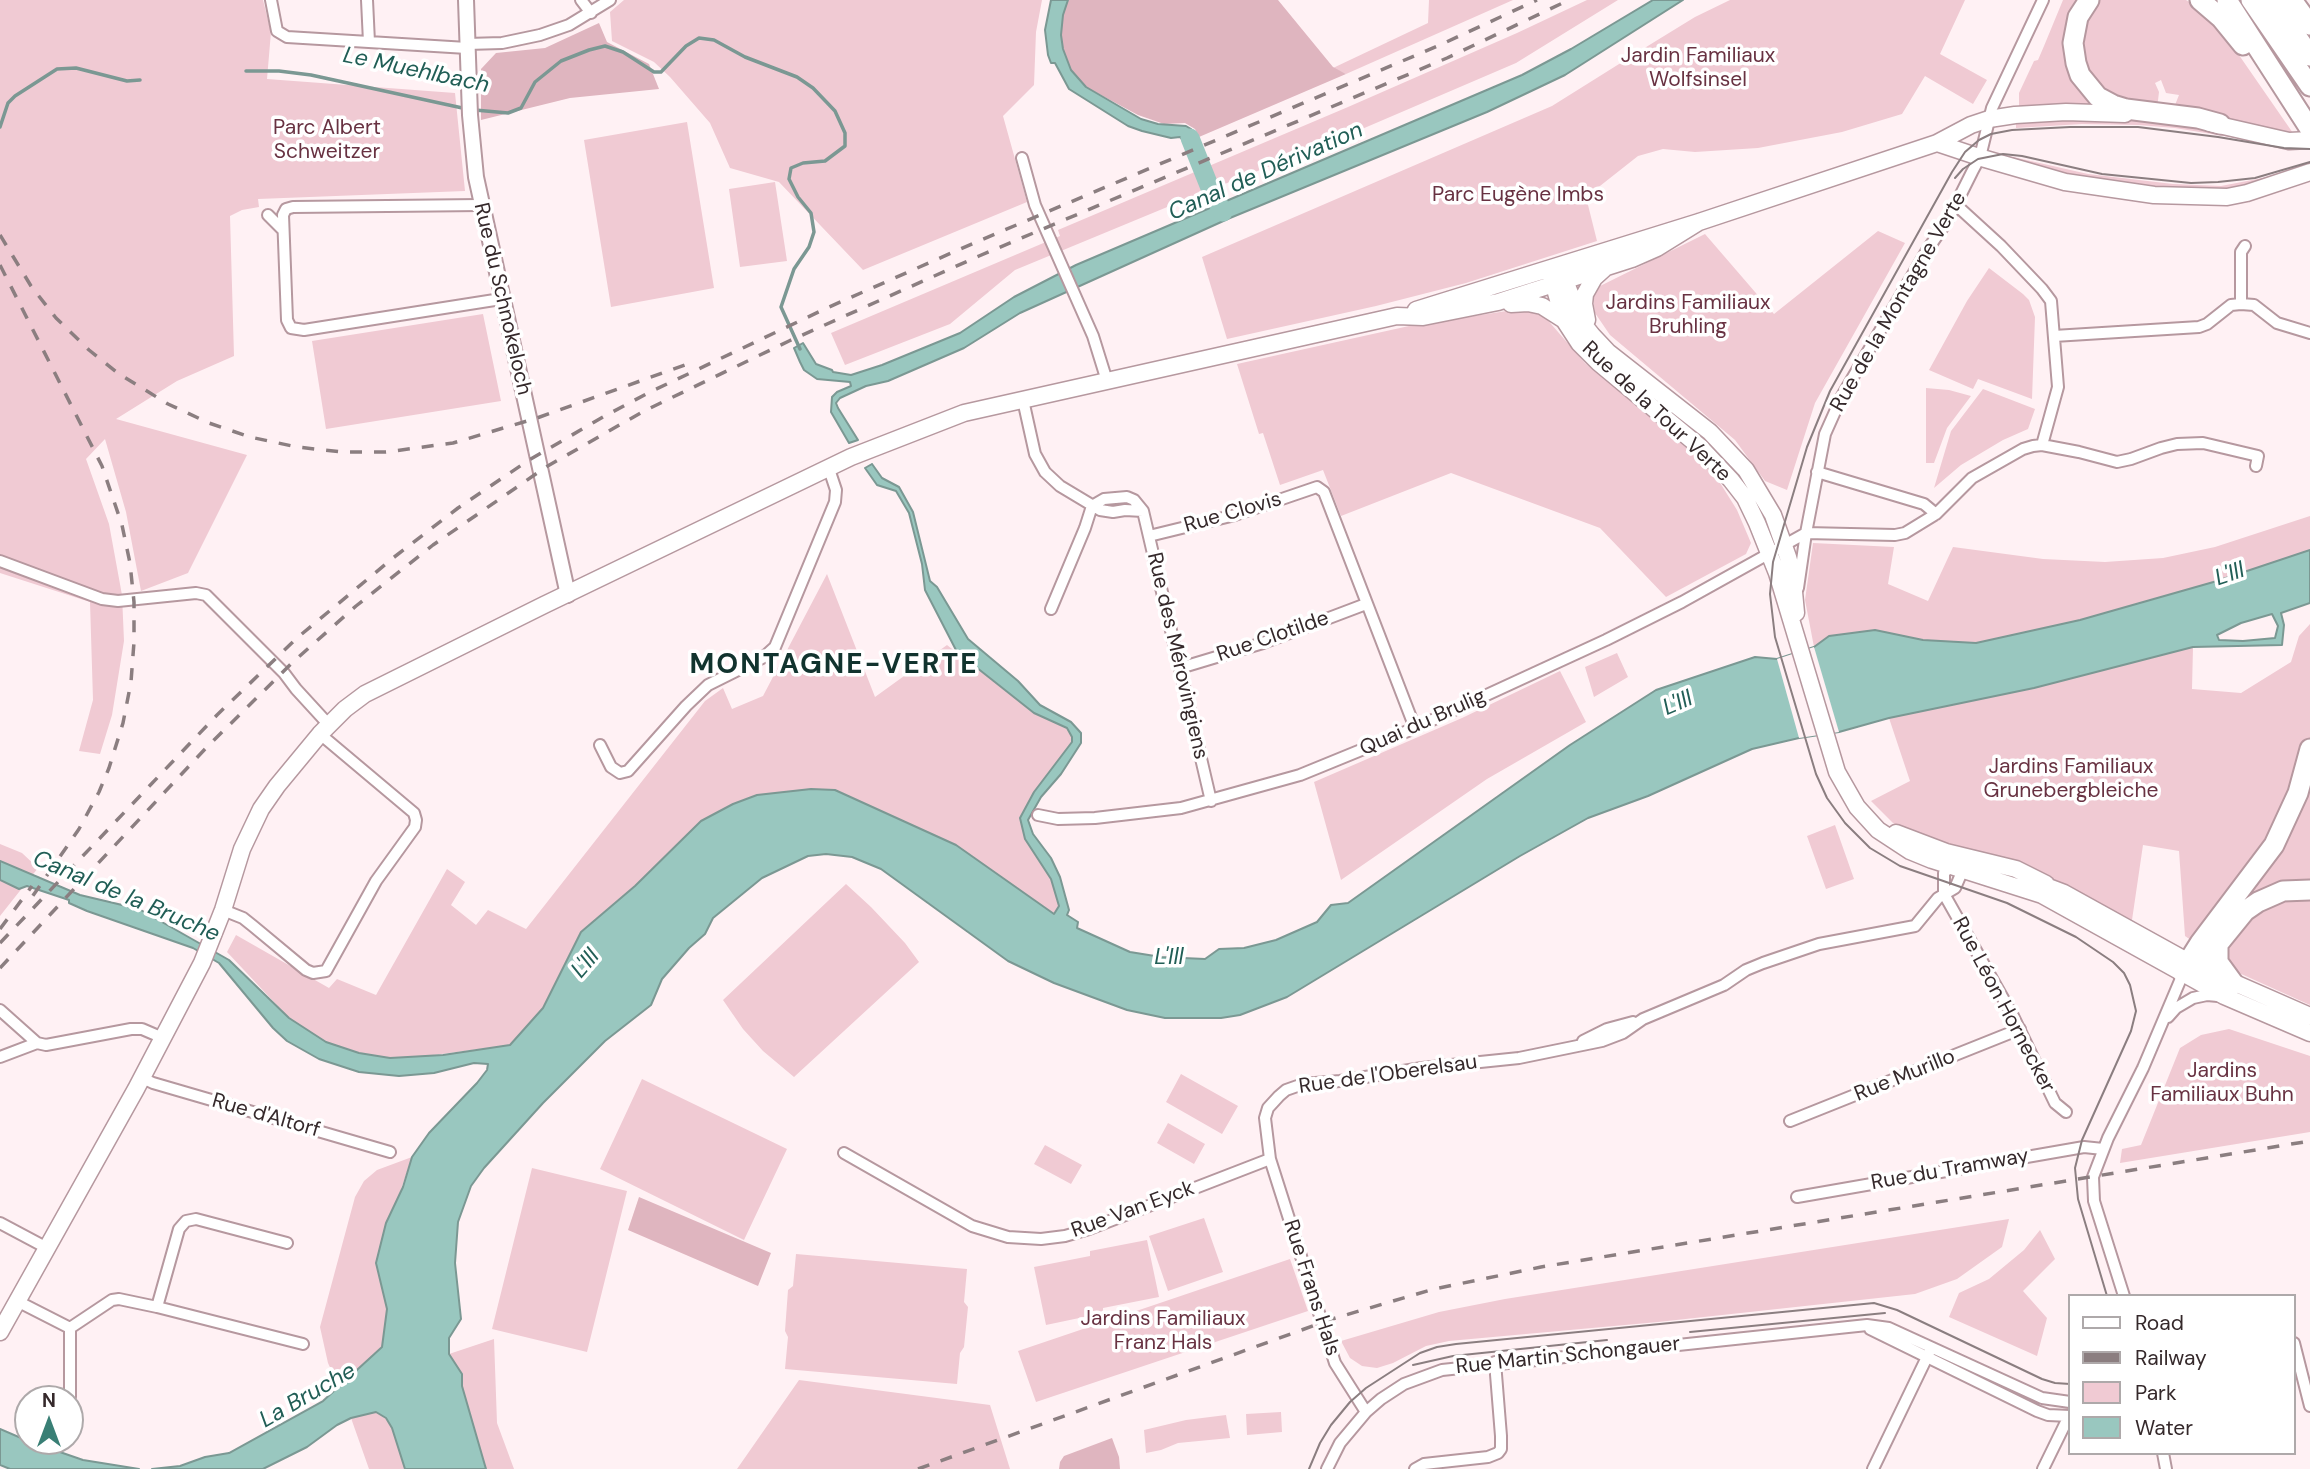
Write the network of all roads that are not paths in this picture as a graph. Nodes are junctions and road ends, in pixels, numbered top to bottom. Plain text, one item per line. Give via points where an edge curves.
1 (271, 0) edge
2 (367, 0) edge
3 (466, 0) edge
4 (582, 0) edge
5 (610, 0) edge
6 (2043, 0) edge
7 (2089, 0) edge
8 (2200, 0) edge
9 (2227, 0) edge
10 (2251, 0) edge
11 (2272, 0) edge
12 (2292, 0) edge
13 (591, 13) junction
14 (2310, 25) edge
15 (369, 42) junction
16 (467, 46) junction
17 (2310, 56) edge
18 (2310, 86) edge
19 (1991, 113) junction
20 (2220, 124) junction
21 (2306, 126) edge
22 (1937, 143) junction
23 (1980, 157) junction
24 (1022, 158) dead end
25 (1997, 163) junction
26 (1972, 172) junction
27 (2310, 173) edge
28 (1955, 204) junction
29 (481, 205) junction
30 (268, 215) dead end
31 (1699, 222) junction
32 (283, 230) junction
33 (2245, 246) dead end
34 (1606, 268) junction
35 (1556, 275) junction
36 (501, 299) junction
37 (2241, 303) junction
38 (1481, 306) junction
39 (1397, 316) junction
40 (1564, 320) junction
41 (2310, 333) edge
42 (1592, 335) junction
43 (2054, 336) junction
44 (1107, 381) junction
45 (1023, 400) junction
46 (2042, 445) junction
47 (2256, 466) dead end
48 (829, 469) junction
49 (1817, 472) junction
50 (1092, 506) junction
51 (1936, 514) junction
52 (1806, 533) junction
53 (1149, 536) junction
54 (1777, 549) junction
55 (0, 561) edge
56 (568, 595) junction
57 (1366, 604) junction
58 (1796, 605) junction
59 (1051, 609) dead end
60 (1798, 647) junction
61 (1180, 668) junction
62 (1415, 728) junction
63 (325, 729) junction
64 (600, 745) dead end
65 (2310, 749) edge
66 (1843, 783) junction
67 (1212, 801) junction
68 (1038, 816) dead end
69 (1963, 864) junction
70 (2310, 890) edge
71 (1947, 893) junction
72 (222, 911) junction
73 (2104, 922) junction
74 (2218, 944) junction
75 (2189, 967) junction
76 (2229, 990) junction
77 (0, 1010) edge
78 (2310, 1016) edge
79 (2161, 1028) junction
80 (2020, 1029) junction
81 (2310, 1033) edge
82 (163, 1038) junction
83 (37, 1043) junction
84 (0, 1057) edge
85 (142, 1078) junction
86 (2066, 1112) dead end
87 (1790, 1121) dead end
88 (2103, 1149) junction
89 (390, 1152) dead end
90 (844, 1153) dead end
91 (1270, 1159) junction
92 (1797, 1196) dead end
93 (0, 1223) edge
94 (287, 1243) dead end
95 (47, 1248) junction
96 (2123, 1294) edge
97 (17, 1301) junction
98 (158, 1307) junction
99 (1850, 1327) junction
100 (69, 1328) junction
101 (0, 1332) edge
102 (303, 1345) dead end
103 (1933, 1347) junction
104 (2296, 1351) edge
105 (1926, 1358) junction
106 (1495, 1363) junction
107 (69, 1385) edge
108 (2068, 1402) edge
109 (2310, 1406) edge
110 (1366, 1412) junction
111 (2068, 1416) edge
112 (2068, 1418) edge
113 (1327, 1469) edge
114 (1415, 1469) edge
115 (1873, 1469) edge
116 (2043, 1469) edge

1 - 15 street via 274,22 282,36
2 - 15 street
3 - 16 street, Rue du Schnokeloch
4 - 13 street
5 - 13 street
6 - 19 street, Rue de la Montagne Verte
7 - 20 highway via 2078,18 2073,43 2080,75 2098,97 2126,108
8 - 21 highway via 2221,18
9 - 21 highway
10 - 18 highway
11 - 17 highway
12 - 14 highway
13 - 16 street via 540,35
15 - 16 street
16 - 29 street, Rue du Schnokeloch via 473,160
19 - 20 main road via 2085,111
19 - 22 main road
19 - 23 street, Rue de la Montagne Verte
20 - 21 main road via 2288,141
22 - 23 main road
22 - 31 main road
23 - 25 main road
23 - 26 street, Rue de la Montagne Verte
24 - 44 street via 1035,205 1093,337
25 - 26 street, Rue de la Montagne Verte via 1981,165
25 - 27 main road via 2065,182 2128,192 2217,197
26 - 28 street, Rue de la Montagne Verte
28 - 43 street via 2048,296
28 - 49 street, Rue de la Montagne Verte via 1842,396 1825,434
29 - 32 street via 293,206 283,215
29 - 36 street, Rue du Schnokeloch
30 - 32 street
31 - 34 main road via 1657,248
31 - 35 main road
32 - 36 street via 291,328 304,330
33 - 37 street via 2241,252
34 - 35 main road
34 - 42 main road via 1584,298
35 - 38 main road
35 - 39 main road
35 - 40 main road, Rue de la Tour Verte
35 - 42 main road, Rue de la Tour Verte
36 - 56 street, Rue du Schnokeloch
37 - 41 street via 2255,304 2277,323
37 - 43 street via 2199,327
38 - 39 main road via 1423,317
38 - 40 main road via 1534,304
39 - 44 main road
40 - 54 main road, Rue de la Tour Verte via 1599,363 1700,447 1731,480
42 - 54 main road, Rue de la Tour Verte via 1735,457 1773,515
43 - 46 street via 2058,387
44 - 45 main road
45 - 48 main road via 964,413
45 - 50 street, Rue des Mérovingiens via 1045,472
46 - 47 street via 2117,462 2161,447 2203,443 2259,456
46 - 51 street via 2023,449 1972,478
48 - 56 main road
48 - 64 street via 835,502 775,647 708,685 628,771 620,773 611,767
49 - 51 street via 1924,504
49 - 52 street, Rue de la Montagne Verte
50 - 53 street, Rue des Mérovingiens via 1106,512 1143,511
50 - 59 street
51 - 52 street via 1911,531 1895,535
52 - 54 street
52 - 58 street, Rue de la Montagne Verte
53 - 57 street, Rue Clovis via 1235,515 1317,487 1324,492
53 - 61 street, Rue des Mérovingiens
54 - 58 main road, Rue de la Montagne Verte via 1792,571
54 - 60 main road via 1777,573
54 - 62 street, Quai du Brulig via 1606,640
55 - 63 street via 102,599 206,596 284,673
56 - 63 main road via 376,688
57 - 61 street, Rue Clotilde
57 - 62 street
58 - 60 main road, Rue de la Montagne Verte
60 - 66 main road
61 - 67 street, Rue des Mérovingiens
62 - 67 street, Quai du Brulig via 1300,775
63 - 72 main road via 268,797 242,849
63 - 72 street via 414,813 415,827 376,881 326,971 313,973 300,966 243,918
65 - 75 highway via 2298,793 2274,845 2200,943
66 - 69 main road via 1885,827 1946,852
66 - 69 main road via 1863,815 1886,838 1910,851
67 - 68 street, Quai du Brulig via 1095,818
69 - 71 street, Rue de l'Oberelsau via 1944,873
69 - 73 main road
69 - 73 main road via 2016,869 2064,893
70 - 74 highway via 2283,891 2258,902
71 - 80 street, Rue Léon Hornecker
71 - 91 street, Rue de l'Oberelsau via 1915,926 1806,948 1566,1048 1294,1086 1266,1112
72 - 82 main road
73 - 75 main road
74 - 75 highway via 2206,959
74 - 76 highway via 2218,962
75 - 76 main road
75 - 79 street
76 - 78 main road
76 - 79 street via 2185,1001
76 - 81 main road
77 - 83 street
79 - 88 street
80 - 86 street, Rue Léon Hornecker via 2055,1103
80 - 87 street, Rue Murillo
82 - 83 street via 137,1029
82 - 85 main road
83 - 84 street
85 - 89 street, Rue d'Altorf
85 - 95 main road
88 - 92 street, Rue du Tramway via 2084,1147
88 - 96 street via 2093,1177 2093,1196
90 - 91 street, Rue Van Eyck via 972,1226 1008,1237 1041,1239 1089,1229
91 - 110 street, Rue Frans Hals via 1335,1363
93 - 95 street
94 - 98 street via 197,1219 186,1221 179,1229
95 - 97 main road
97 - 100 street
97 - 101 main road
98 - 100 street via 112,1300
98 - 102 street
99 - 103 street, Rue Martin Schongauer via 1881,1326
99 - 105 street, Rue Martin Schongauer via 1874,1330
99 - 106 street, Rue Martin Schongauer
100 - 107 street
103 - 105 street
103 - 108 street, Rue Martin Schongauer via 2042,1398
104 - 109 street
105 - 111 street, Rue Martin Schongauer via 2042,1413
105 - 115 street
106 - 110 street, Rue Martin Schongauer via 1429,1373 1381,1398
106 - 114 street via 1501,1436 1498,1453
110 - 113 street, Rue Martin Schongauer via 1340,1443
112 - 116 street

